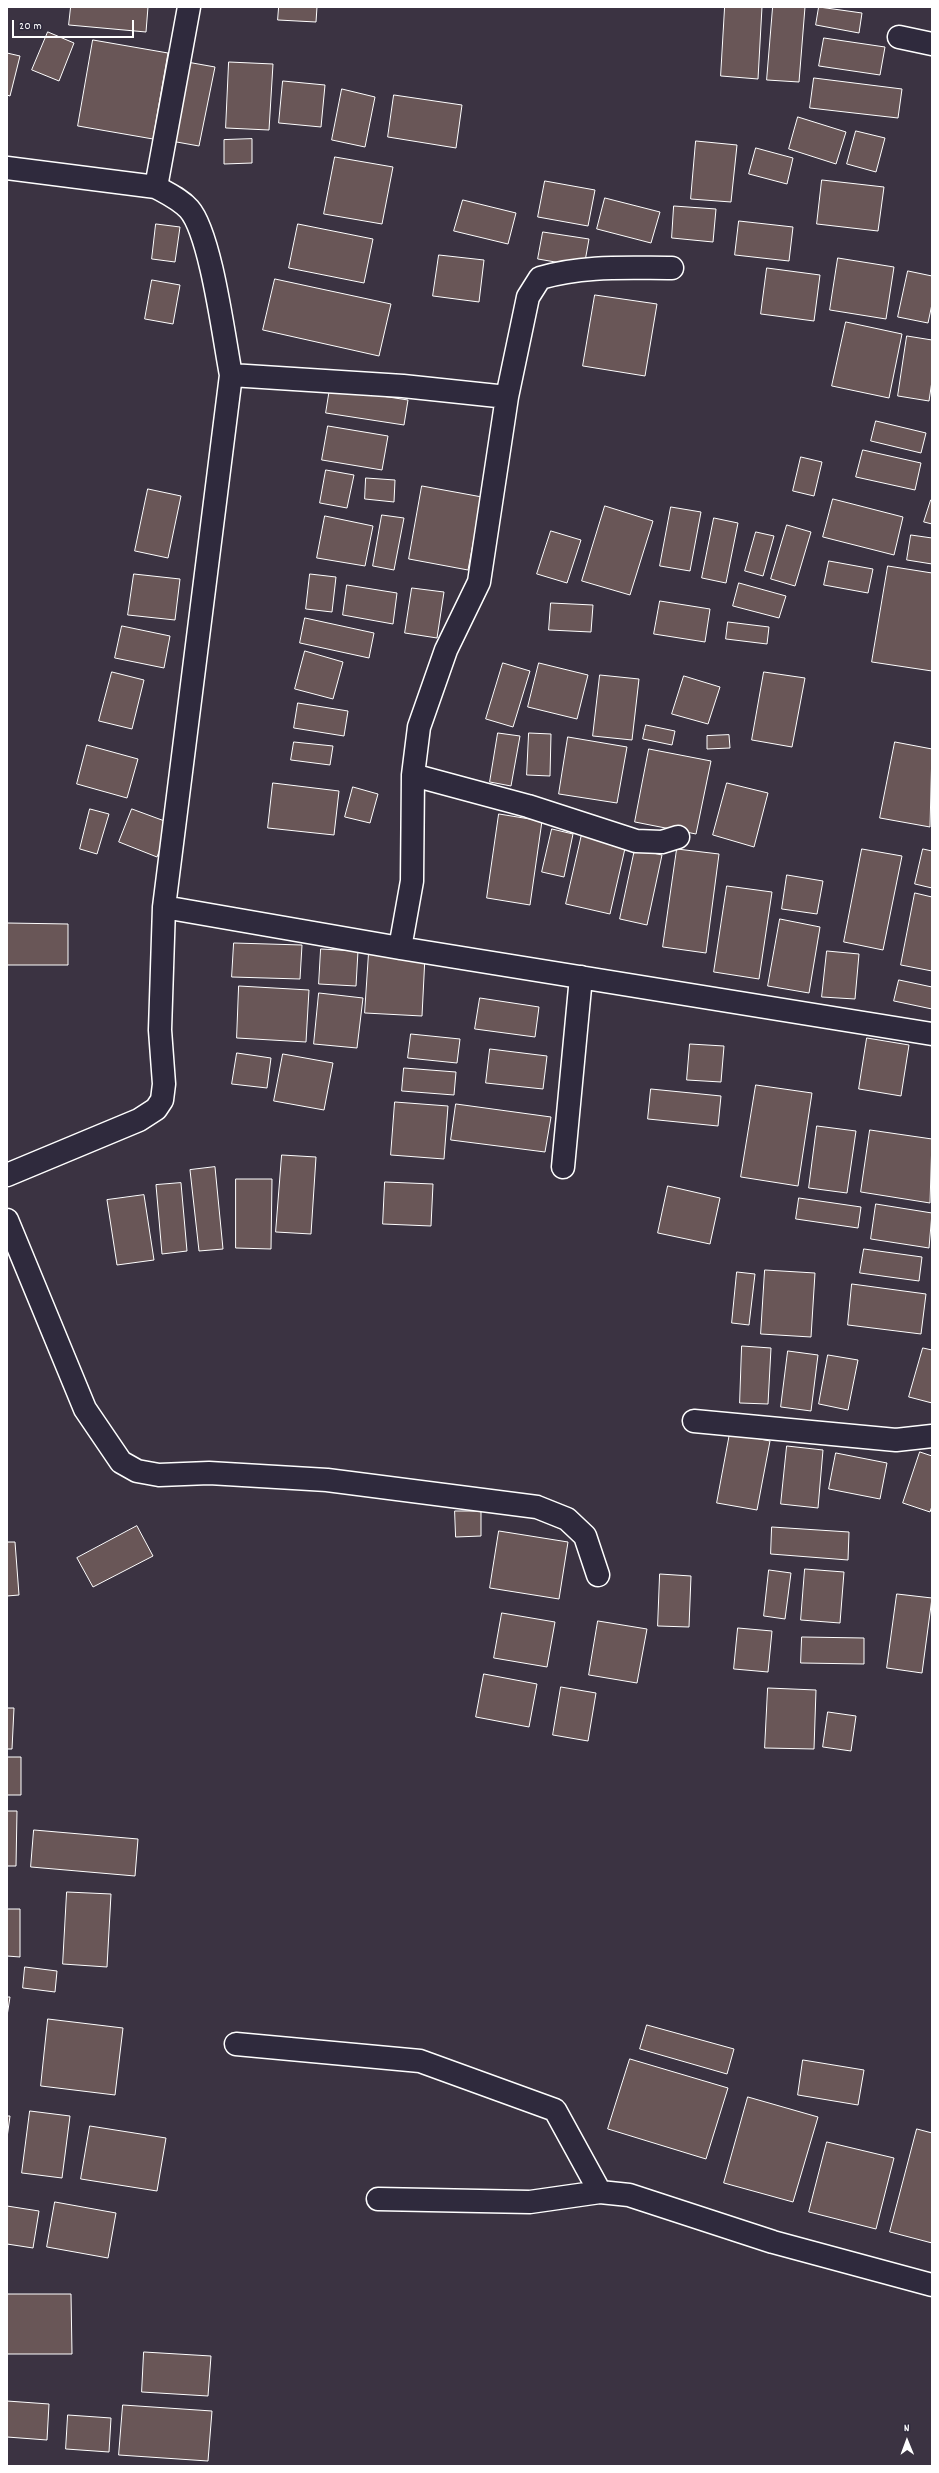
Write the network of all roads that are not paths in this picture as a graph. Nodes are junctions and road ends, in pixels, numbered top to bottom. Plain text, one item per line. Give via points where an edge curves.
1 (189, 7) edge
2 (899, 37) dead end
3 (932, 44) edge
4 (7, 168) edge
5 (156, 187) junction
6 (672, 268) dead end
7 (230, 374) junction
8 (507, 397) junction
9 (413, 775) junction
10 (678, 837) dead end
11 (164, 907) junction
12 (400, 948) junction
13 (581, 977) junction
14 (932, 1034) edge
15 (563, 1167) dead end
16 (7, 1175) edge
17 (7, 1220) edge
18 (694, 1421) dead end
19 (932, 1436) edge
20 (598, 1576) dead end
21 (236, 2044) dead end
22 (600, 2192) junction
23 (378, 2199) dead end
24 (932, 2285) edge

1 - 5 street
2 - 3 street
4 - 5 street
5 - 7 street via 172,195 189,209 199,226 216,291
6 - 8 street via 582,268 540,278 528,297
7 - 8 street via 403,386
7 - 11 street
8 - 9 street via 479,582 446,650 419,727
9 - 10 street via 528,806 636,841 662,842
9 - 12 street via 412,881
11 - 12 street
11 - 16 street via 160,1030 164,1084 162,1100 156,1109 139,1120
12 - 13 street
13 - 14 street
13 - 15 street
17 - 20 street via 85,1409 121,1462 137,1471 159,1475 209,1472 327,1480 537,1507 566,1519 585,1536
18 - 19 street via 896,1440
21 - 22 street via 420,2061 555,2110
22 - 23 street via 530,2202
22 - 24 street via 629,2195 773,2242

